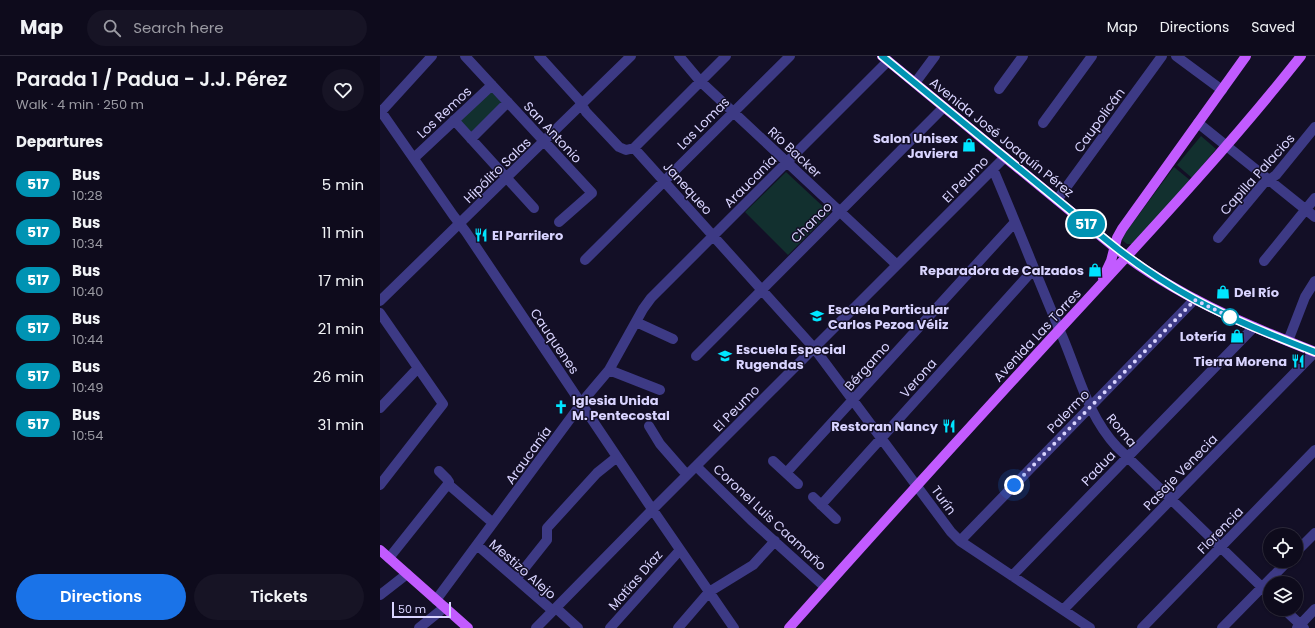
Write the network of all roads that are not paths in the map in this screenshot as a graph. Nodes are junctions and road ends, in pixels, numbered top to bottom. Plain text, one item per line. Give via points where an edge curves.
1 (432, 56) edge
2 (465, 56) edge
3 (540, 56) edge
4 (631, 56) edge
5 (678, 56) edge
6 (726, 56) edge
7 (790, 56) edge
8 (935, 56) edge
9 (1023, 56) edge
10 (1092, 56) edge
11 (1162, 56) edge
12 (1176, 56) edge
13 (1246, 56) edge
14 (1301, 56) edge
15 (885, 58) edge
16 (700, 81) junction
17 (915, 83) junction
18 (492, 85) junction
19 (999, 89) dead end
20 (1222, 90) junction
21 (508, 102) junction
22 (582, 105) junction
23 (944, 107) junction
24 (380, 111) edge
25 (733, 112) junction
26 (454, 120) junction
27 (1043, 122) dead end
28 (1198, 123) junction
29 (1315, 127) edge
30 (471, 139) junction
31 (544, 142) junction
32 (1226, 146) junction
33 (634, 148) junction
34 (1005, 157) junction
35 (414, 158) junction
36 (787, 162) junction
37 (994, 169) junction
38 (507, 178) junction
39 (664, 180) junction
40 (1269, 180) junction
41 (1315, 198) edge
42 (1057, 200) junction
43 (534, 208) dead end
44 (1306, 210) junction
45 (840, 212) junction
46 (1315, 217) edge
47 (559, 222) dead end
48 (1015, 222) junction
49 (459, 224) junction
50 (713, 235) junction
51 (1218, 238) dead end
52 (1114, 246) junction
53 (1127, 256) junction
54 (585, 260) dead end
55 (1264, 261) dead end
56 (897, 265) junction
57 (1034, 269) junction
58 (1315, 281) edge
59 (762, 290) junction
60 (1095, 291) junction
61 (1195, 300) junction
62 (380, 301) edge
63 (380, 313) edge
64 (636, 322) junction
65 (1254, 327) junction
66 (1059, 330) junction
67 (673, 339) dead end
68 (1288, 341) junction
69 (814, 348) junction
70 (1315, 352) edge
71 (696, 356) dead end
72 (418, 368) junction
73 (609, 370) junction
74 (660, 390) dead end
75 (853, 400) junction
76 (581, 404) junction
77 (1090, 407) junction
78 (380, 408) edge
79 (649, 426) dead end
80 (882, 438) junction
81 (1315, 450) edge
82 (1127, 456) junction
83 (617, 458) junction
84 (773, 462) dead end
85 (696, 466) junction
86 (438, 472) dead end
87 (786, 473) junction
88 (687, 475) junction
89 (448, 484) junction
90 (798, 484) dead end
91 (380, 485) edge
92 (917, 485) junction
93 (813, 498) dead end
94 (1171, 499) junction
95 (821, 505) junction
96 (652, 510) junction
97 (836, 519) dead end
98 (493, 523) junction
99 (1315, 533) edge
100 (960, 541) junction
101 (775, 542) junction
102 (477, 545) junction
103 (1303, 545) edge
104 (1221, 548) junction
105 (380, 550) edge
106 (680, 550) junction
107 (389, 558) junction
108 (1281, 568) edge
109 (407, 574) junction
110 (1012, 576) junction
111 (516, 579) junction
112 (825, 587) junction
113 (1262, 587) junction
114 (709, 592) junction
115 (380, 595) edge
116 (436, 600) junction
117 (445, 607) junction
118 (1315, 609) edge
119 (554, 610) junction
120 (1063, 610) junction
121 (1290, 616) edge
122 (1300, 627) edge
123 (419, 628) edge
124 (468, 628) edge
125 (536, 628) edge
126 (578, 628) edge
127 (610, 628) edge
128 (678, 628) edge
129 (734, 628) edge
130 (788, 628) edge
131 (1090, 628) edge
132 (1142, 628) edge
133 (1222, 628) edge

1 - 24 street
2 - 18 street, San Antonio
3 - 22 street
4 - 22 street, Hipólito Salas
5 - 16 street, Río Backer
6 - 16 street
7 - 25 street, Las Lomas
8 - 17 street
9 - 19 street
10 - 27 street
11 - 42 street, Caupolicán
12 - 20 street
13 - 20 main road
14 - 32 main road, Avenida Las Torres
15 - 17 main road, Avenida José Joaquín Pérez
15 - 36 street, Araucanía
16 - 25 street, Río Backer
16 - 33 street
17 - 23 main road, Avenida José Joaquín Pérez
18 - 21 street, San Antonio
18 - 26 street, Los Remos
20 - 28 main road
21 - 30 street
21 - 31 street, San Antonio
22 - 31 street, Hipólito Salas
22 - 33 street via 621,149
23 - 34 main road, Avenida José Joaquín Pérez
23 - 45 street, Chanco
24 - 35 street, Cauquenes
25 - 36 street, Río Backer
25 - 39 street, Las Lomas
26 - 30 street
26 - 35 street, Los Remos
28 - 32 street
28 - 52 main road via 1122,229
29 - 40 street, Capilla Palacios via 1276,175
30 - 38 street
31 - 38 street, Hipólito Salas
31 - 47 street, San Antonio via 592,192
32 - 40 street
32 - 53 main road, Avenida Las Torres
33 - 39 street, Janequeo
34 - 37 street, El Peumo
34 - 42 main road, Avenida José Joaquín Pérez
35 - 49 street, Cauquenes
36 - 45 street, Río Backer
36 - 50 street, Araucanía
37 - 48 street, Roma
37 - 56 street, El Peumo
38 - 43 street
38 - 49 street, Hipólito Salas
39 - 50 street, Janequeo
39 - 54 street, Las Lomas
40 - 44 street
40 - 51 street, Capilla Palacios
41 - 44 street
42 - 52 main road, Avenida José Joaquín Pérez
44 - 46 street
44 - 55 street
45 - 56 street, Río Backer
45 - 59 street, Chanco
48 - 57 street, Roma
48 - 75 street, Bérgamo
49 - 62 street, Hipólito Salas
49 - 76 street, Cauquenes
50 - 59 street, Janequeo
50 - 64 street, Araucanía via 648,301
52 - 53 main road, Avenida José Joaquín Pérez
52 - 60 main road via 1108,267
53 - 60 main road, Avenida Las Torres
53 - 61 main road, Avenida José Joaquín Pérez
56 - 69 street, El Peumo
57 - 66 street, Roma
57 - 80 street, Verona
58 - 68 street via 1305,297
59 - 69 street, Janequeo
59 - 71 street, Chanco
60 - 66 main road, Avenida Las Torres
61 - 65 main road, Avenida José Joaquín Pérez
61 - 77 street, Palermo
63 - 72 street
64 - 67 street
64 - 73 street, Araucanía
65 - 68 main road, Avenida José Joaquín Pérez
65 - 82 street, Padua
66 - 77 street, Roma
66 - 92 main road, Avenida Las Torres
68 - 70 main road, Avenida José Joaquín Pérez
69 - 75 street, Turín
69 - 85 street, El Peumo
70 - 94 street, Pasaje Venecia
72 - 78 street
72 - 91 street via 443,404
73 - 74 street
73 - 76 street, Araucanía
75 - 80 street, Turín
75 - 87 street, Bérgamo
76 - 83 street, Cauquenes
76 - 98 street, Araucanía
77 - 82 street, Roma via 1103,430
77 - 100 street, Palermo
79 - 88 street via 660,444
80 - 92 street, Turín
80 - 95 street, Verona
81 - 104 street, Florencia
82 - 94 street, Roma
82 - 110 street, Padua
83 - 96 street, Cauquenes
83 - 111 street via 597,473 547,528 547,540
84 - 87 street
85 - 88 street, El Peumo
85 - 101 street, Coronel Luis Caamaño
86 - 89 street via 447,479
87 - 90 street
88 - 96 street, El Peumo
89 - 98 street
89 - 107 street
92 - 100 street, Turín
92 - 112 main road, Avenida Las Torres
93 - 95 street
94 - 104 street, Roma
94 - 120 street, Pasaje Venecia
95 - 97 street
96 - 106 street, Cauquenes
96 - 119 street, El Peumo
98 - 102 street, Araucanía
99 - 103 street
100 - 110 street, Turín
101 - 112 street, Coronel Luis Caamaño
101 - 114 street via 753,564
102 - 111 street, Mestizo Alejo
102 - 116 street, Araucanía
104 - 113 street, Roma
104 - 132 street, Florencia
105 - 107 main road
106 - 114 street, Cauquenes
106 - 127 street, Matías Díaz
107 - 109 main road
108 - 113 street
109 - 115 street
109 - 116 main road
110 - 120 street, Turín
111 - 119 street, Mestizo Alejo
112 - 130 main road, Avenida Las Torres
113 - 133 street
114 - 128 street
114 - 129 street, Cauquenes
116 - 117 main road
117 - 123 street
117 - 124 main road
118 - 122 street
119 - 125 street, El Peumo
119 - 126 street, Mestizo Alejo
120 - 131 street, Turín
121 - 122 street

